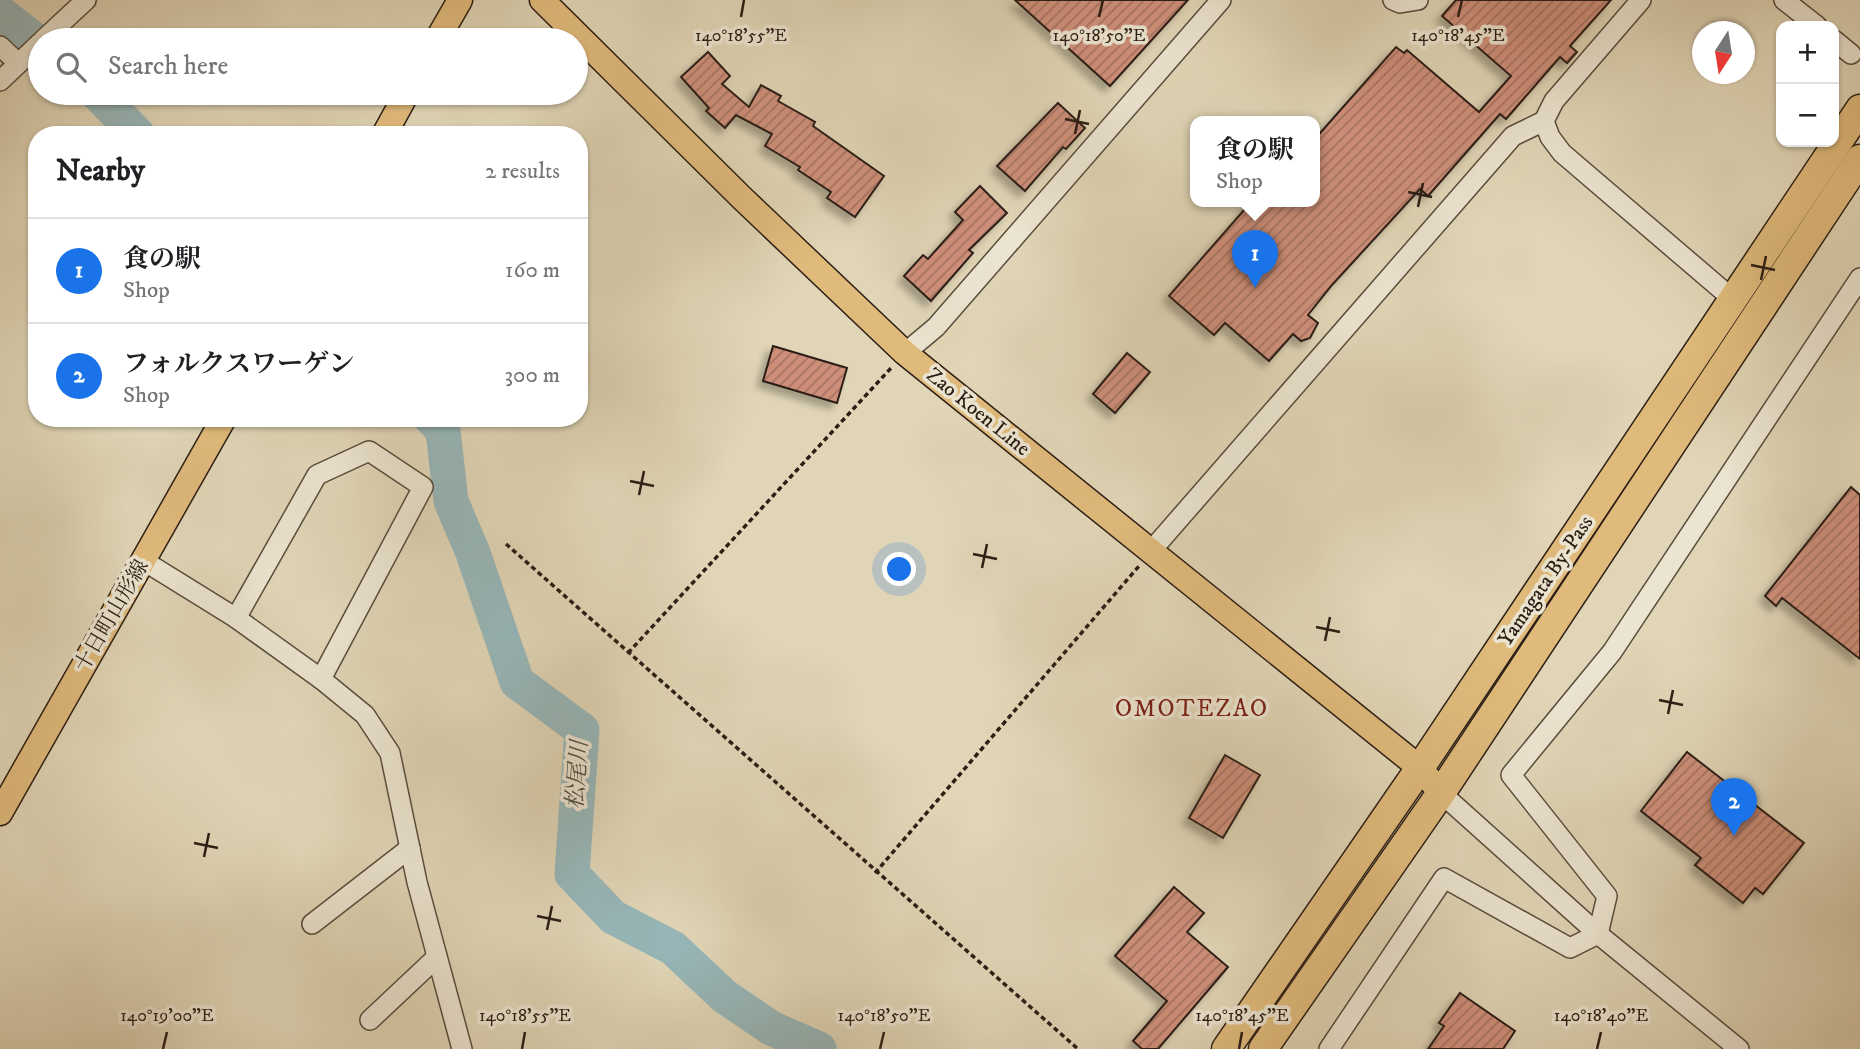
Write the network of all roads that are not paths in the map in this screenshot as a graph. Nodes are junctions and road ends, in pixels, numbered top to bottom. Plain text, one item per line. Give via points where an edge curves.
1 (86, 0) edge
2 (460, 0) edge
3 (542, 0) edge
4 (1221, 0) edge
5 (1393, 0) edge
6 (1418, 0) edge
7 (1641, 0) edge
8 (1784, 0) edge
9 (1810, 21) edge
10 (55, 28) edge
11 (444, 28) edge
12 (570, 28) edge
13 (1839, 44) edge
14 (0, 46) edge
15 (588, 46) edge
16 (28, 54) edge
17 (1852, 54) dead end
18 (19, 63) junction
19 (0, 81) edge
20 (1860, 96) edge
21 (400, 105) edge
22 (1860, 109) edge
23 (1544, 121) junction
24 (389, 126) edge
25 (1860, 159) edge
26 (1823, 167) junction
27 (1860, 278) edge
28 (1735, 301) junction
29 (905, 353) junction
30 (219, 427) edge
31 (1151, 551) junction
32 (144, 561) junction
33 (236, 618) junction
34 (321, 679) junction
35 (1420, 768) junction
36 (1441, 793) junction
37 (0, 813) edge
38 (410, 848) junction
39 (312, 924) dead end
40 (1598, 934) junction
41 (436, 957) junction
42 (370, 1020) dead end
43 (462, 1049) edge
44 (1226, 1049) edge
45 (1262, 1049) edge
46 (1329, 1049) edge
47 (1739, 1049) edge

1 - 10 street
2 - 11 main road
3 - 12 main road, Zao Koen Line
4 - 29 street via 936,327
5 - 6 street
7 - 23 street via 1554,101
8 - 9 street
13 - 17 street
14 - 18 street
15 - 29 main road, Zao Koen Line
16 - 18 street
18 - 19 street
20 - 26 highway
21 - 24 main road
22 - 26 highway, Yamagata By-Pass
23 - 28 street via 1549,138 1562,153
23 - 31 street via 1513,136
25 - 36 highway, Yamagata By-Pass
26 - 28 highway, Yamagata By-Pass
27 - 40 street via 1612,652 1510,775 1607,896
28 - 35 highway, Yamagata By-Pass
29 - 31 main road, Zao Koen Line
30 - 32 main road, 十日町山形線
31 - 35 main road, Zao Koen Line
32 - 33 street
32 - 37 main road, 十日町山形線
33 - 34 street
33 - 34 street via 317,475 369,451 423,487
34 - 38 street via 365,715 390,753
35 - 36 main road, Zao Koen Line
35 - 44 highway, Yamagata By-Pass
36 - 40 street
36 - 45 highway, Yamagata By-Pass
38 - 39 street
38 - 41 street
40 - 46 street via 1570,948 1444,878
40 - 47 street
41 - 42 street
41 - 43 street

